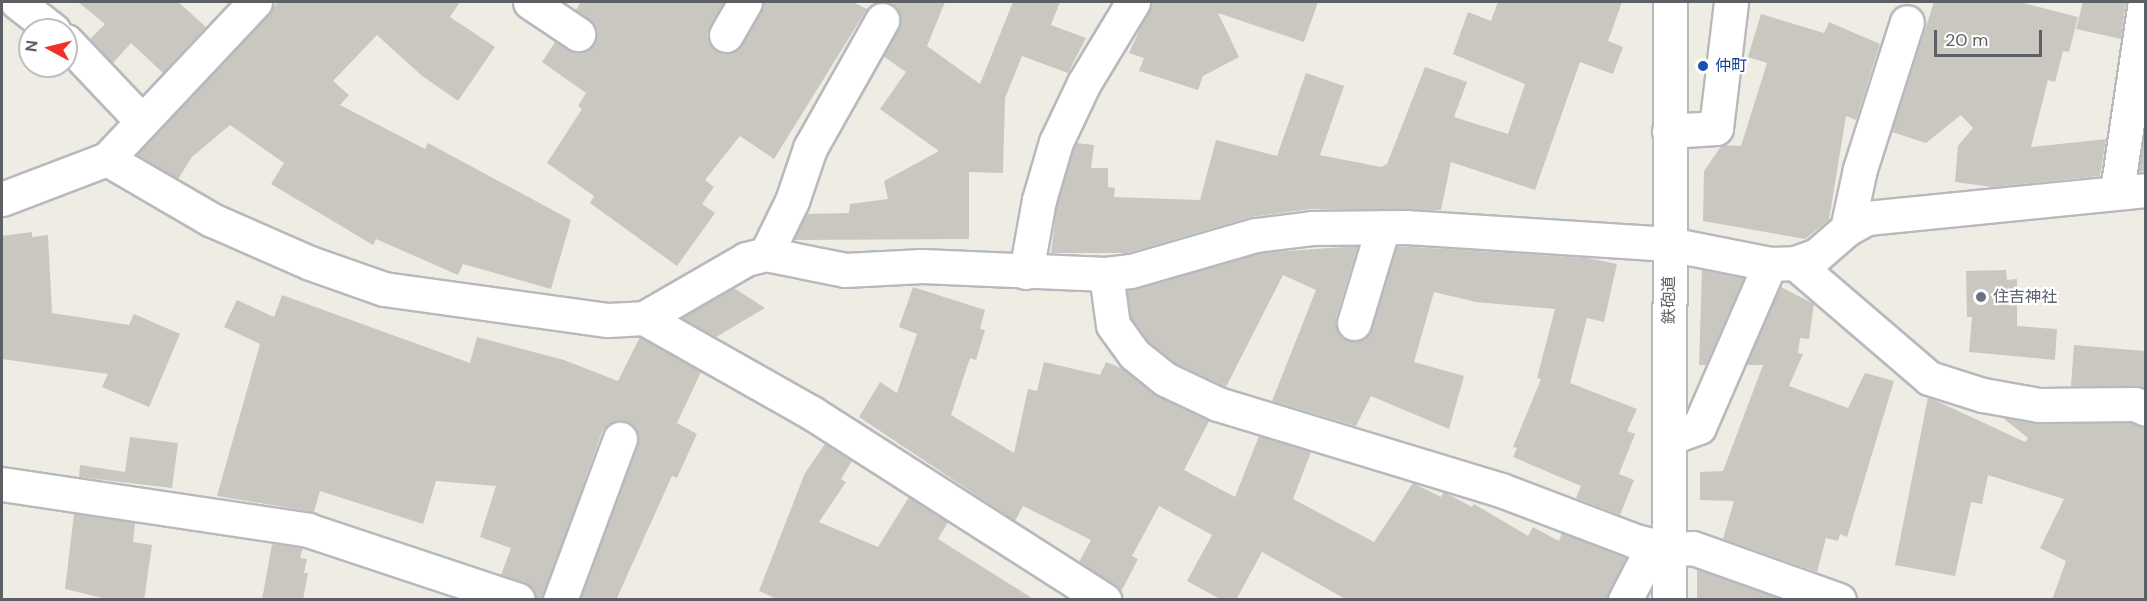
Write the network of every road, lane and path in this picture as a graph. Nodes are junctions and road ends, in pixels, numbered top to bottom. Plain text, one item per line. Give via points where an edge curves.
1 (17, 2) edge
2 (255, 2) edge
3 (530, 2) edge
4 (745, 2) edge
5 (1133, 2) edge
6 (1670, 2) edge
7 (1731, 2) edge
8 (2145, 2) edge
9 (38, 18) edge
10 (882, 20) dead end
11 (1906, 22) dead end
12 (578, 34) dead end
13 (726, 35) dead end
14 (78, 54) edge
15 (141, 120) junction
16 (1669, 131) junction
17 (107, 159) junction
18 (2131, 191) edge
19 (2, 199) edge
20 (1383, 227) junction
21 (1847, 229) junction
22 (1669, 244) junction
23 (766, 254) junction
24 (1782, 264) junction
25 (1026, 272) junction
26 (1106, 274) junction
27 (644, 318) junction
28 (1354, 323) dead end
29 (2145, 409) edge
30 (1669, 438) junction
31 (620, 439) dead end
32 (2, 484) edge
33 (1661, 548) junction
34 (518, 600) edge
35 (560, 600) edge
36 (1104, 600) edge
37 (1625, 600) edge
38 (1669, 600) edge
39 (1839, 600) edge

1 - 9 street
2 - 15 street
3 - 12 street
4 - 13 street
5 - 25 street via 1084,83 1056,141
6 - 16 street, 鉄砲道
7 - 16 street via 1716,128
8 - 18 street
10 - 23 street via 810,148 792,201
11 - 21 street via 1860,169
14 - 15 street
15 - 17 street
16 - 22 street, 鉄砲道
17 - 19 street
17 - 27 street via 212,220 310,263 384,289 608,320
18 - 21 street via 1867,218
20 - 22 street via 1504,231
20 - 26 street via 1256,235 1131,271
20 - 28 street
21 - 24 street via 1817,255
22 - 24 street
22 - 30 street, 鉄砲道
23 - 25 street via 844,270 922,266
23 - 27 street via 746,259
24 - 29 street via 1929,378 1983,395 2039,405 2135,404
24 - 30 street via 1699,427
25 - 26 street
26 - 33 street via 1113,325 1134,354 1165,379 1218,404 1501,490
27 - 36 street via 812,413
30 - 33 street, 鉄砲道
31 - 35 street
32 - 34 street via 308,530
33 - 37 street
33 - 38 street, 鉄砲道
33 - 39 street via 1693,548

